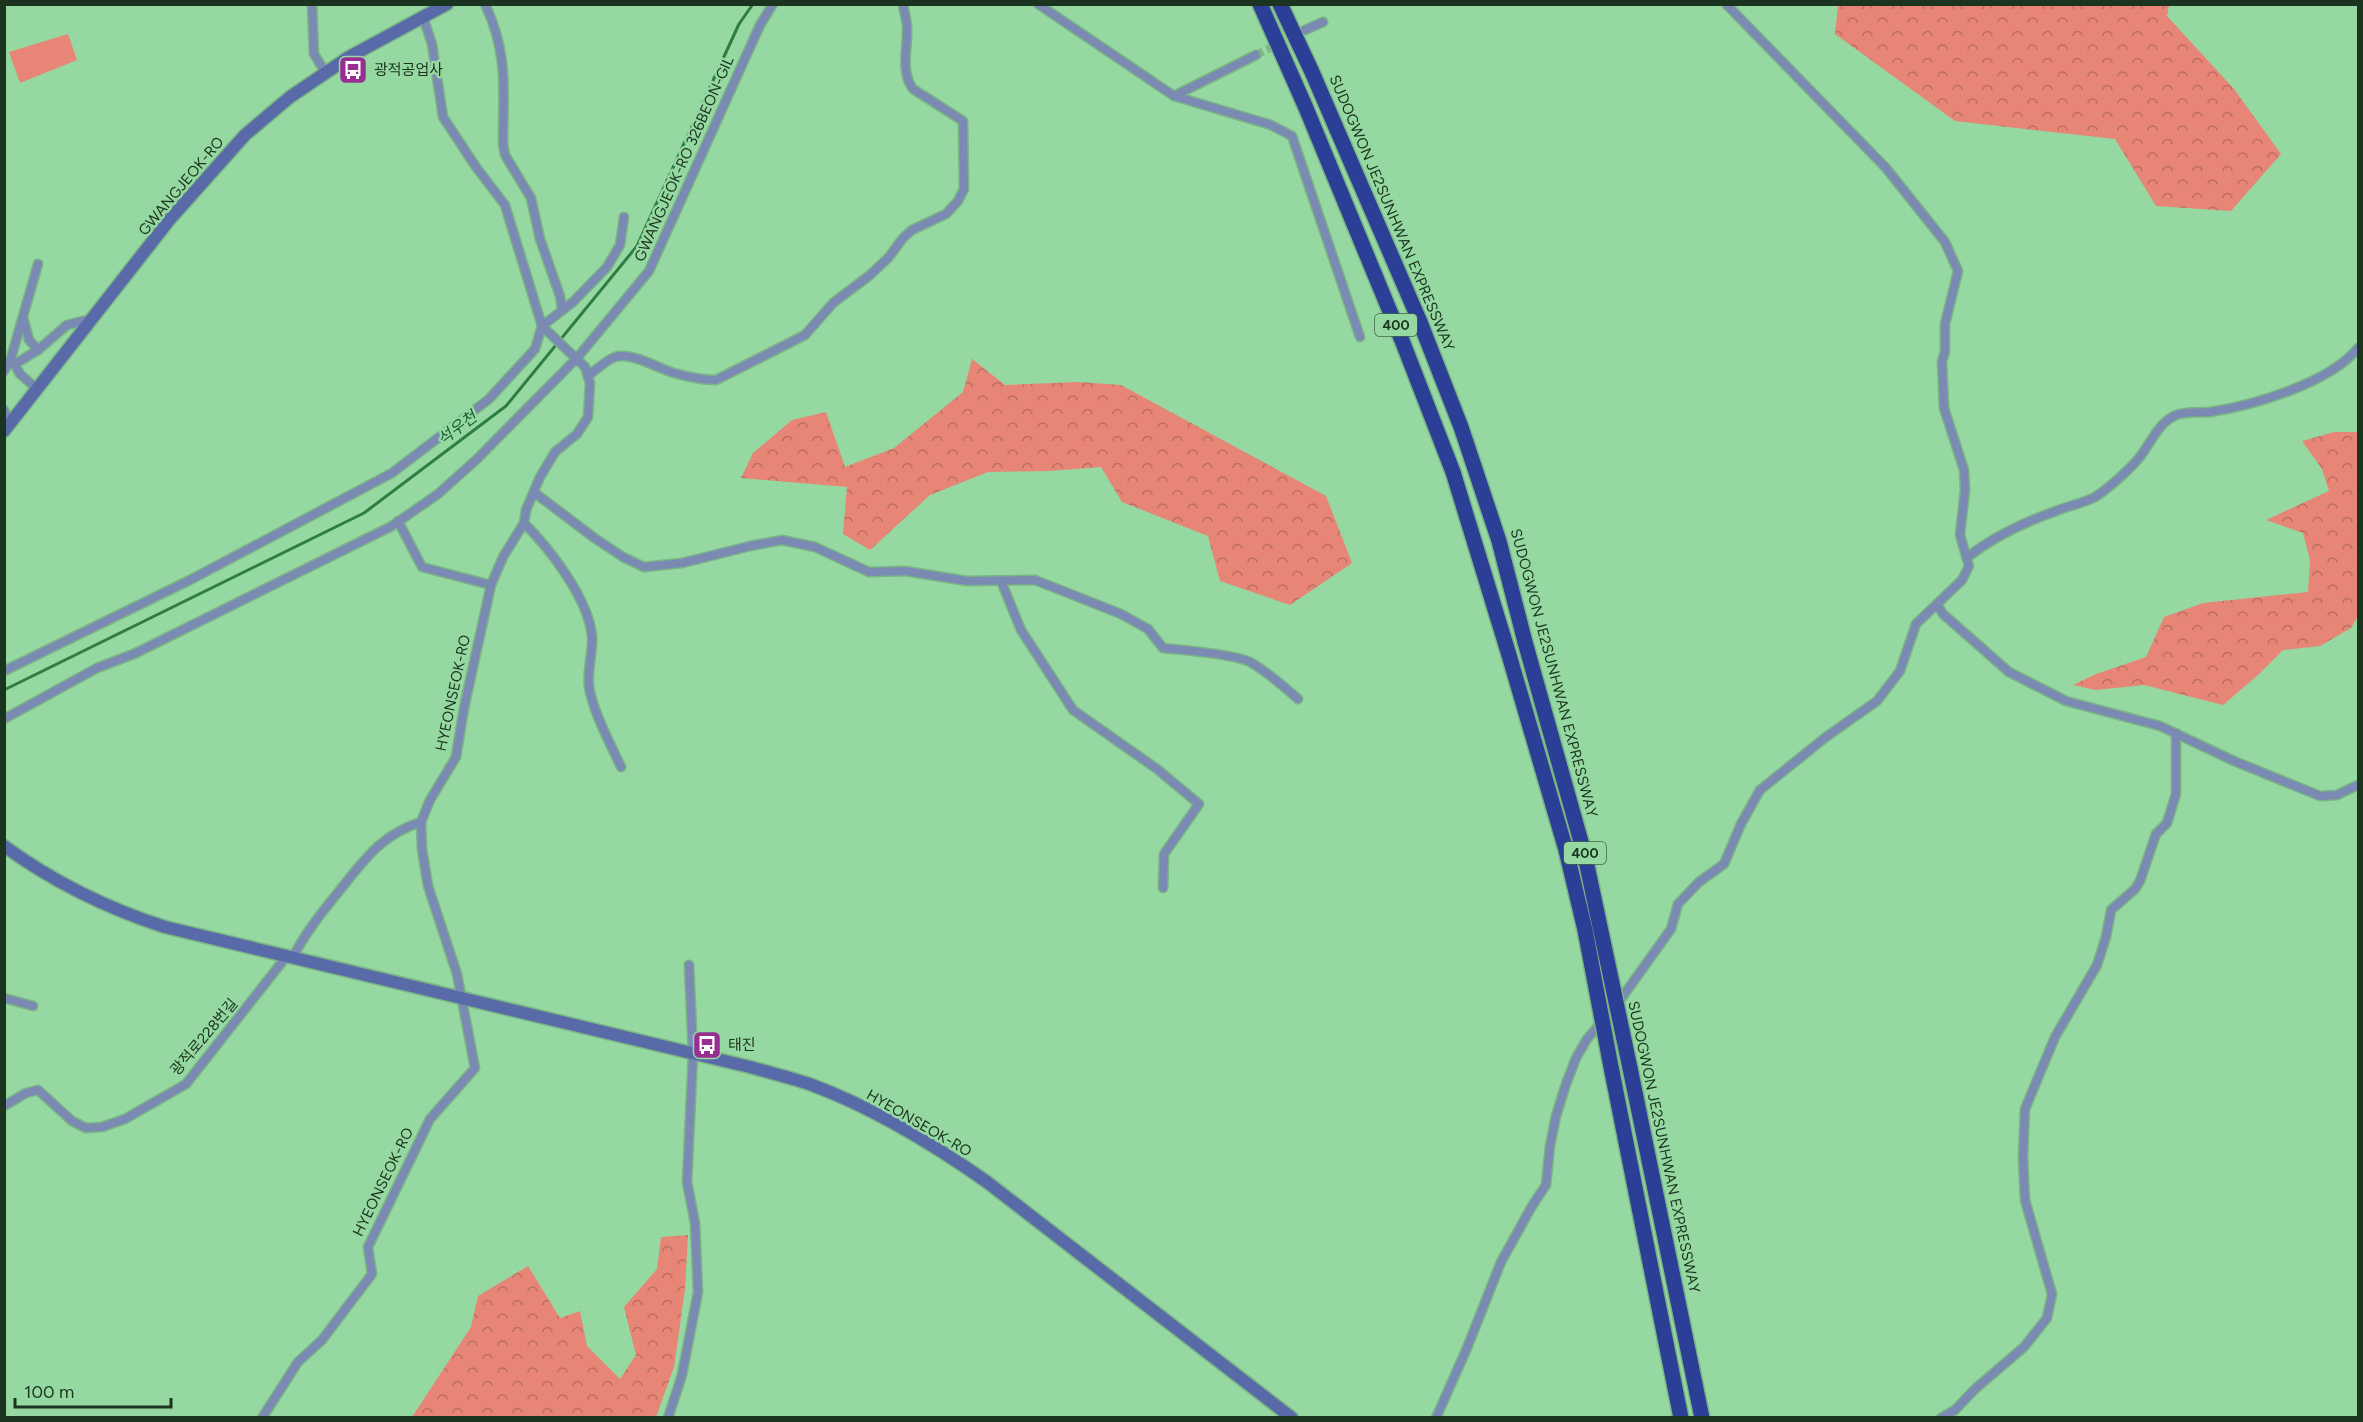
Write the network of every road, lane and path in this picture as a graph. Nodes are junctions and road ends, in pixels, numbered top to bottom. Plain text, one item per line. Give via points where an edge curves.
1 (312, 4) edge
2 (447, 4) edge
3 (485, 4) edge
4 (773, 4) edge
5 (903, 4) edge
6 (1038, 4) edge
7 (1260, 4) edge
8 (1280, 4) edge
9 (1726, 4) edge
10 (426, 15) junction
11 (1323, 22) dead end
12 (1305, 30) tunnel mouth
13 (1256, 55) tunnel mouth
14 (325, 72) junction
15 (1174, 96) junction
16 (624, 217) dead end
17 (38, 264) dead end
18 (562, 309) junction
19 (94, 318) junction
20 (23, 321) junction
21 (545, 329) junction
22 (1360, 337) dead end
23 (2358, 348) edge
24 (38, 350) junction
25 (577, 358) junction
26 (13, 361) junction
27 (4, 371) edge
28 (588, 376) junction
29 (37, 389) junction
30 (4, 410) edge
31 (7, 428) edge
32 (535, 493) junction
33 (398, 521) junction
34 (524, 523) junction
35 (1968, 557) junction
36 (1001, 581) junction
37 (491, 585) junction
38 (1937, 604) junction
39 (4, 671) edge
40 (1298, 699) dead end
41 (4, 719) edge
42 (2176, 733) junction
43 (621, 767) dead end
44 (2358, 785) edge
45 (420, 822) junction
46 (4, 846) edge
47 (1163, 888) dead end
48 (289, 958) junction
49 (689, 965) dead end
50 (4, 998) edge
51 (461, 998) junction
52 (33, 1006) dead end
53 (693, 1054) junction
54 (4, 1106) edge
55 (1646, 1245) junction
56 (262, 1418) edge
57 (668, 1418) edge
58 (1292, 1418) edge
59 (1436, 1418) edge
60 (1674, 1418) edge
61 (1681, 1418) edge
62 (1704, 1418) edge
63 (1941, 1418) edge

1 - 14 street via 314,54
2 - 10 street, GWANGJEOK-RO
3 - 18 street via 500,44 505,74 505,156 531,198
4 - 25 street, GWANGJEOK-RO 326BEON-GIL via 759,25 649,271
5 - 28 street via 908,81 913,89 963,121 964,189 958,201 946,214 912,230 870,275 833,303 805,335 716,380 702,380 618,356
6 - 15 street
7 - 55 highway, 400, bridge via 1311,119 1453,472 1566,850
8 - 62 highway, SUDOGWON JE2SUNHWAN EXPRESSWAY / 400, bridge via 1371,206 1441,375 1500,541 1585,856
9 - 35 street via 1886,168 1945,242 1958,271 1945,324 1942,361 1944,408 1964,470 1960,535
10 - 14 street, GWANGJEOK-RO
10 - 21 street via 443,117 506,205
11 - 12 street
13 - 15 street
14 - 19 street, GWANGJEOK-RO via 245,135 170,219
15 - 22 street via 1271,125 1292,136
16 - 18 street, GWANGJEOK-RO 326BEON-GIL via 620,246 607,267 588,289
17 - 20 street
18 - 21 street, GWANGJEOK-RO 326BEON-GIL
19 - 24 street via 67,325
19 - 29 street, GWANGJEOK-RO
20 - 24 street via 29,340
20 - 26 street
21 - 25 street
21 - 39 street via 535,349 489,399 392,473 190,580
23 - 35 street via 2330,372 2306,385 2211,412 2176,415 2161,425 2139,458 2095,497 2018,527
24 - 26 street
25 - 28 street
25 - 33 street, GWANGJEOK-RO 326BEON-GIL via 477,459 438,494
26 - 27 street
26 - 29 street via 20,374
28 - 32 street via 588,417 578,434 555,452
29 - 31 street, GWANGJEOK-RO
30 - 31 street
32 - 34 street
32 - 36 street via 593,537 644,567 682,563 782,540 815,547 869,572 905,571 967,581
33 - 37 street via 422,567
33 - 41 street, GWANGJEOK-RO 326BEON-GIL via 136,653 98,668
34 - 37 street, HYEONSEOK-RO
34 - 43 street via 556,559 589,618 592,638 588,685
35 - 38 street via 1970,566 1962,579
36 - 40 street via 1035,580 1121,614 1148,629 1162,648 1248,660
36 - 47 street via 1021,630 1073,710 1199,804 1164,854
37 - 45 street, HYEONSEOK-RO via 456,757
38 - 42 street via 2001,665 2027,682 2066,701
38 - 59 street via 1916,624 1900,671 1876,701 1760,790 1724,864 1678,904 1671,929 1587,1039 1569,1075 1556,1116 1546,1185 1501,1262
42 - 44 street via 2320,796 2337,795
42 - 63 street via 2176,794 2167,823 2156,834 2140,880 2111,910 2097,965 2055,1037 2025,1109 2025,1200 2052,1294 2047,1318 2024,1347 1955,1410
45 - 48 street via 390,836 365,857
45 - 51 street via 428,886
46 - 48 street, HYEONSEOK-RO via 44,872 127,914
48 - 51 street, HYEONSEOK-RO
48 - 54 street, 광적로228번길 via 186,1084 125,1119 86,1128 72,1121 38,1090
49 - 53 street
50 - 52 street
51 - 53 street, HYEONSEOK-RO
51 - 56 street, HYEONSEOK-RO via 475,1068 430,1119 368,1247 372,1274 322,1340 298,1362
53 - 57 street via 687,1182 696,1223 698,1292 682,1375
53 - 58 street, HYEONSEOK-RO via 812,1085 868,1110 942,1151
55 - 60 highway
55 - 61 highway, 400

